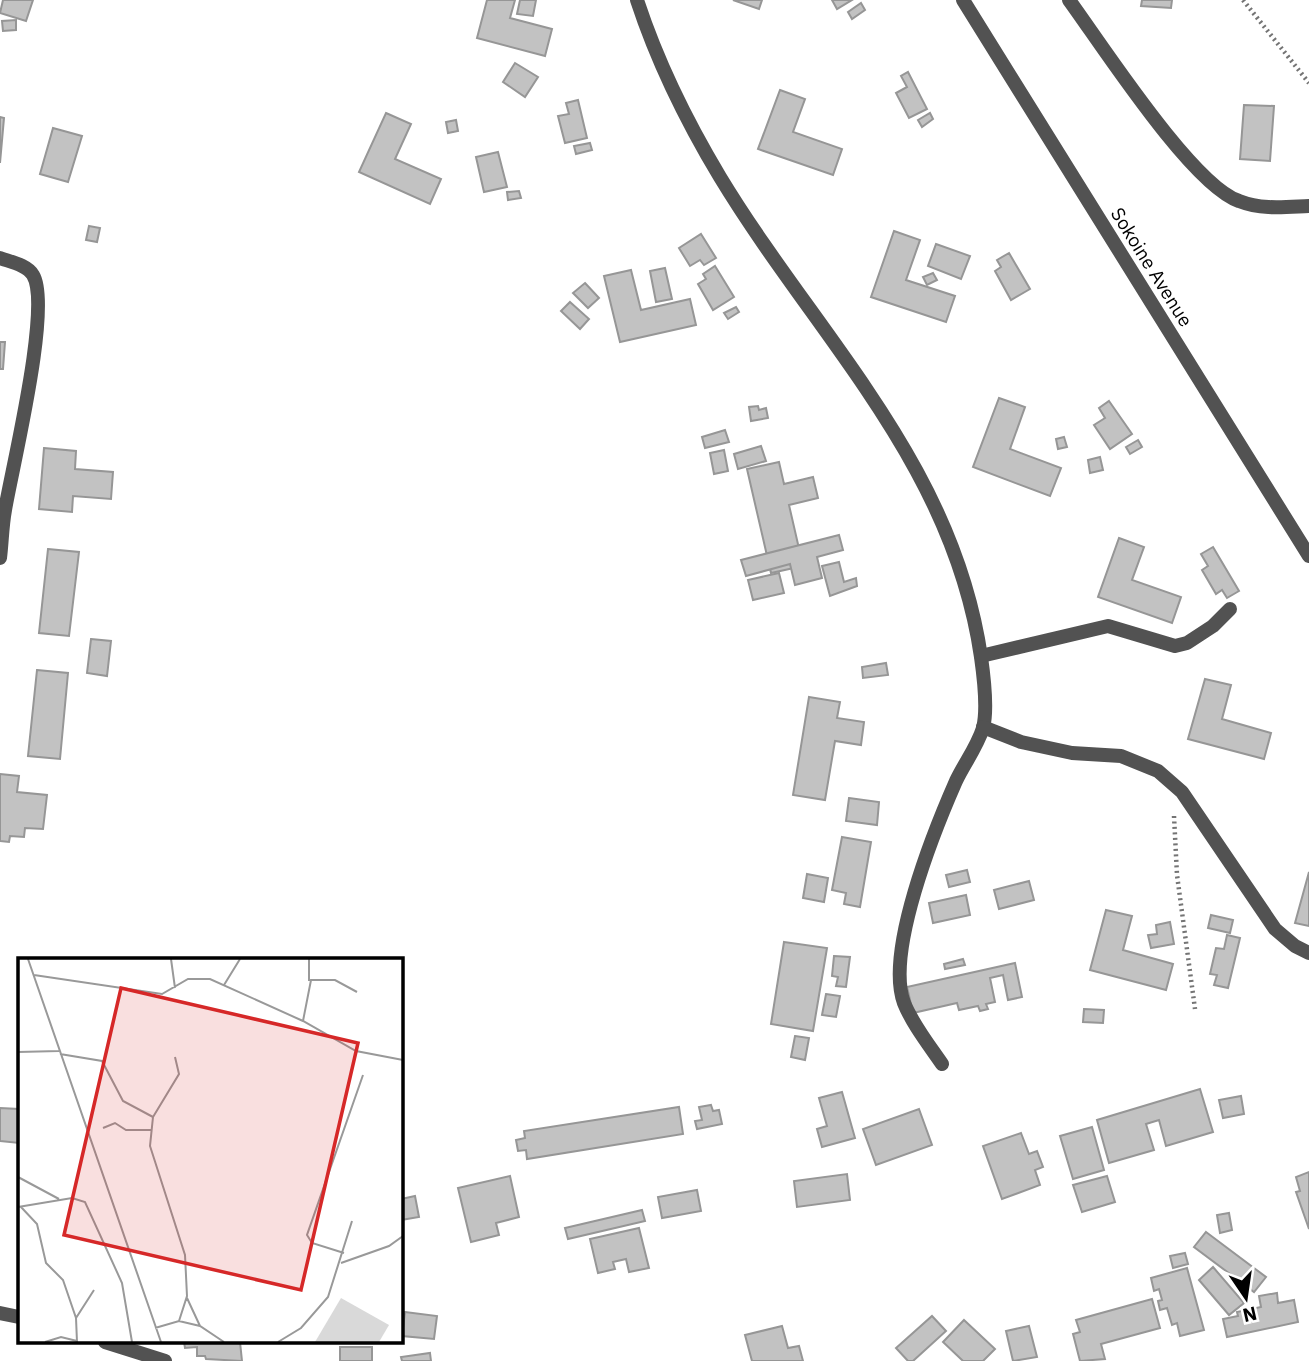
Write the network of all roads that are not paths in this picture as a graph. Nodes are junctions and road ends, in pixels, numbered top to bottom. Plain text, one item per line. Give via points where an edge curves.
1 (637, 0) edge
2 (963, 0) edge
3 (1069, 0) edge
4 (1309, 206) edge
5 (0, 258) edge
6 (1309, 556) edge
7 (0, 558) edge
8 (1230, 609) dead end
9 (981, 656) junction
10 (983, 727) junction
11 (1309, 953) edge
12 (942, 1064) dead end
13 (0, 1313) edge
14 (18, 1317) edge
15 (111, 1344) edge
16 (164, 1361) edge

1 - 9 street via 651,42 720,176 889,421 940,515 961,571
2 - 6 street, Sokoine Avenue
3 - 4 street via 1171,139 1202,173 1237,201 1268,208
5 - 7 street via 34,276 37,296 32,369
8 - 9 street via 1213,626 1175,646 1108,626
9 - 10 street
10 - 11 street via 1021,742 1140,761 1172,780 1275,929
10 - 12 street via 956,782 912,898 903,946 900,981 904,1003
13 - 14 street
15 - 16 street

